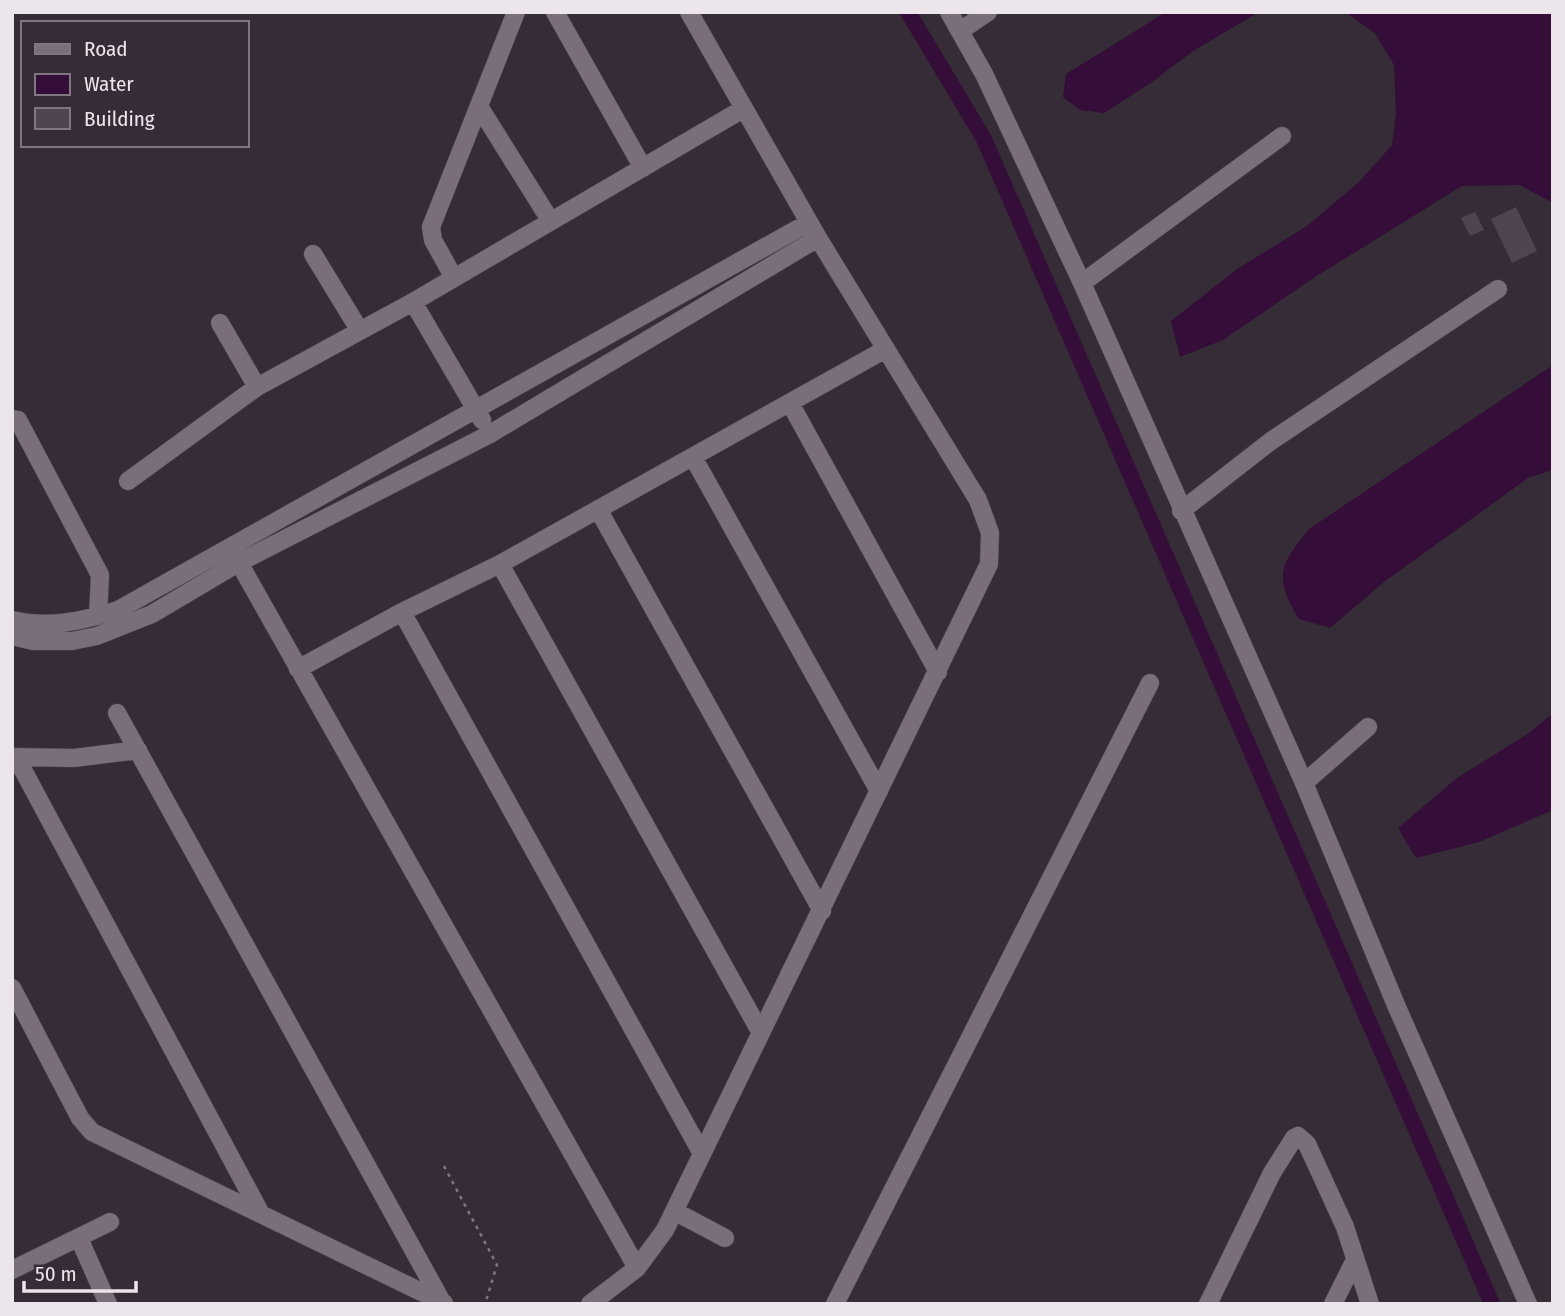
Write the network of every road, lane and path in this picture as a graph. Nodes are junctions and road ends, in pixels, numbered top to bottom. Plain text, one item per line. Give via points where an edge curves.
1 (516, 12) edge
2 (555, 12) edge
3 (689, 12) edge
4 (949, 12) edge
5 (988, 12) edge
6 (960, 31) junction
7 (480, 108) junction
8 (743, 109) junction
9 (1282, 136) dead end
10 (643, 167) junction
11 (550, 220) junction
12 (808, 222) junction
13 (818, 239) junction
14 (313, 254) dead end
15 (454, 278) junction
16 (1082, 283) junction
17 (1497, 289) dead end
18 (413, 302) junction
19 (220, 323) dead end
20 (360, 331) junction
21 (886, 349) junction
22 (257, 387) junction
23 (790, 403) junction
24 (477, 411) junction
25 (12, 419) edge
26 (490, 433) junction
27 (694, 457) junction
28 (128, 481) dead end
29 (598, 509) junction
30 (1181, 511) junction
31 (229, 546) junction
32 (238, 563) junction
33 (500, 565) junction
34 (402, 612) junction
35 (98, 616) junction
36 (12, 620) edge
37 (12, 636) edge
38 (298, 669) junction
39 (938, 672) junction
40 (1150, 683) dead end
41 (117, 713) dead end
42 (1368, 727) dead end
43 (138, 750) junction
44 (14, 757) edge
45 (1304, 783) junction
46 (879, 791) junction
47 (822, 911) junction
48 (12, 988) edge
49 (761, 1033) junction
50 (701, 1152) junction
51 (444, 1166) dead end
52 (674, 1211) junction
53 (261, 1214) junction
54 (110, 1222) dead end
55 (79, 1238) junction
56 (725, 1238) dead end
57 (1354, 1262) junction
58 (637, 1268) junction
59 (12, 1269) edge
60 (444, 1303) edge
61 (108, 1304) edge
62 (485, 1304) edge
63 (590, 1304) edge
64 (835, 1304) edge
65 (1208, 1304) edge
66 (1333, 1304) edge
67 (1370, 1304) edge
68 (1528, 1304) edge

1 - 7 street
2 - 10 street
3 - 8 street
4 - 6 street
5 - 6 street
6 - 16 street
7 - 11 street
7 - 15 street via 431,227 433,240
8 - 10 street
8 - 12 street
9 - 16 street
10 - 11 street
11 - 15 street
12 - 13 street
12 - 24 street
13 - 21 street
13 - 26 street
14 - 20 street
15 - 18 street
16 - 30 street
17 - 30 street via 1271,441
18 - 20 street
18 - 24 street
19 - 22 street
20 - 22 street
21 - 23 street
21 - 39 street via 978,500 990,533 989,564
22 - 28 street
23 - 27 street
23 - 39 street
24 - 26 street
24 - 31 street
25 - 35 street via 18,420 100,575
26 - 32 street
27 - 29 street
27 - 46 street
29 - 33 street
29 - 47 street
30 - 45 street
31 - 32 street
31 - 35 street via 118,610
32 - 37 street via 152,614 97,636 33,641
32 - 38 street
33 - 34 street
33 - 49 street
34 - 38 street
34 - 50 street
35 - 36 street via 35,626
38 - 58 street
39 - 46 street
40 - 64 street
41 - 43 street
42 - 45 street
43 - 44 street via 74,758
43 - 60 street
44 - 53 street
45 - 68 street
46 - 47 street
47 - 49 street
48 - 53 street via 80,1118 92,1132
49 - 50 street
50 - 52 street
51 - 62 path via 497,1265
52 - 56 street
52 - 58 street
53 - 60 street
54 - 55 street
55 - 59 street
55 - 61 street
57 - 65 street via 1335,1204 1307,1144 1298,1136 1272,1173
57 - 66 street
57 - 67 street
58 - 63 street

